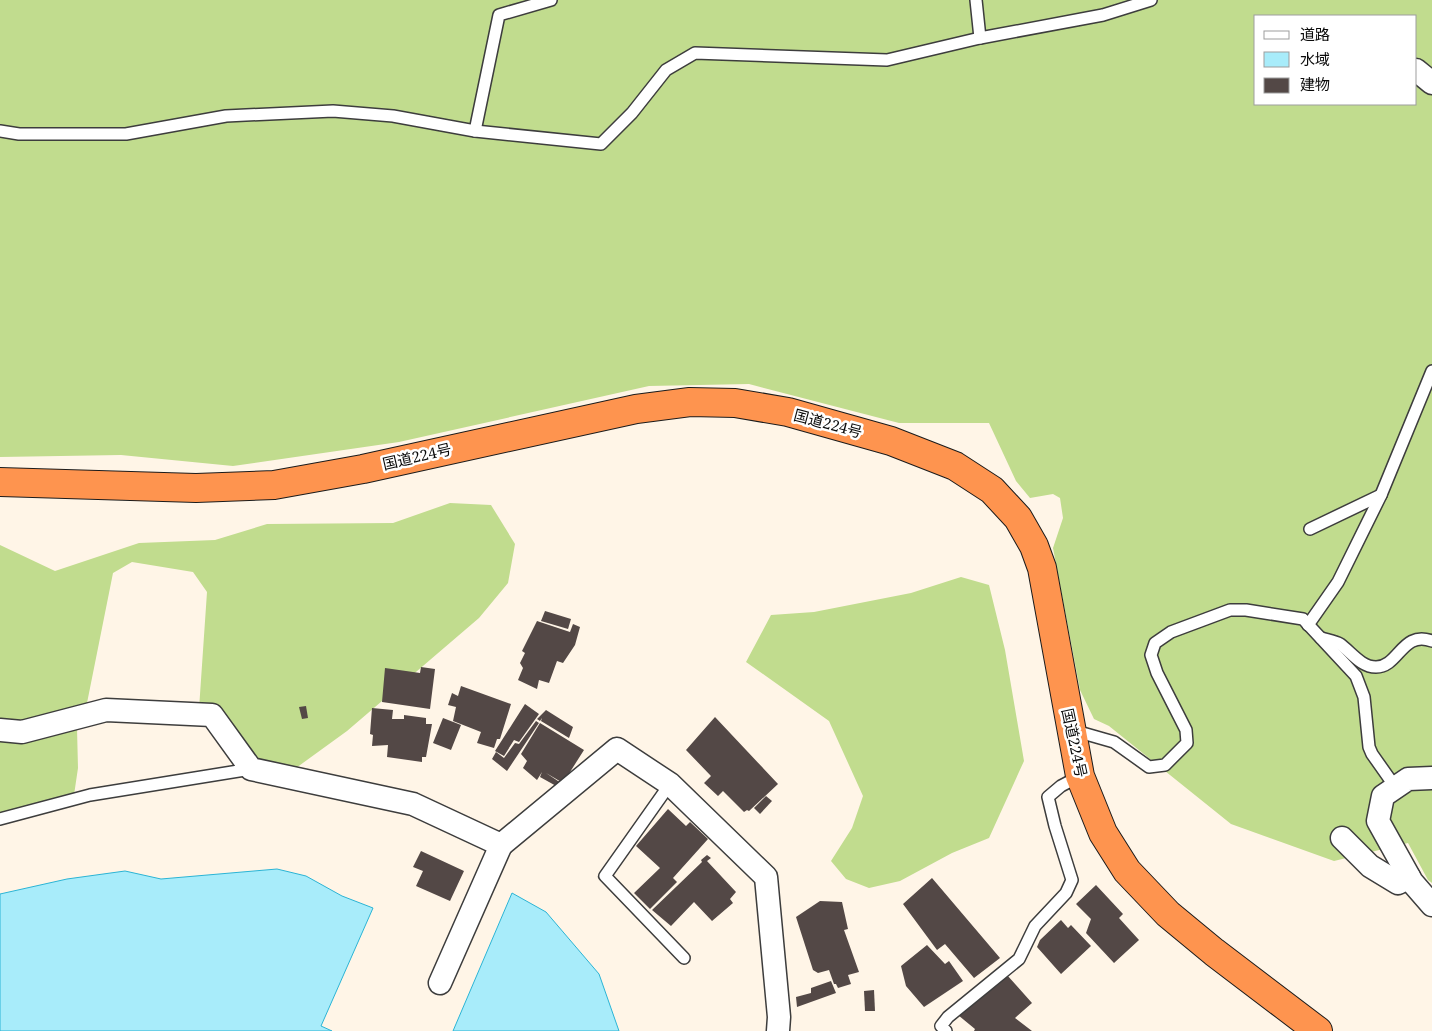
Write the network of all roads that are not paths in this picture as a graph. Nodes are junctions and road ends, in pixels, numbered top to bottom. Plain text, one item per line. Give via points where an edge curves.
1 (551, 0) edge
2 (976, 0) edge
3 (1151, 0) edge
4 (520, 4) edge
5 (980, 38) junction
6 (1417, 71) edge
7 (1432, 83) edge
8 (0, 131) edge
9 (475, 131) junction
10 (1432, 371) edge
11 (0, 482) edge
12 (1381, 495) junction
13 (1310, 529) dead end
14 (1308, 625) junction
15 (1320, 637) junction
16 (1432, 641) edge
17 (1070, 729) junction
18 (0, 730) edge
19 (251, 769) junction
20 (1080, 776) junction
21 (1432, 778) edge
22 (670, 784) junction
23 (1396, 788) junction
24 (0, 819) edge
25 (1342, 838) dead end
26 (500, 845) junction
27 (1408, 877) junction
28 (1432, 905) edge
29 (684, 958) dead end
30 (440, 983) dead end
31 (778, 1031) edge
32 (946, 1031) edge
33 (1318, 1031) edge

1 - 4 lane
2 - 5 lane
3 - 5 lane via 1103,15
4 - 9 lane via 499,15
5 - 9 lane via 887,60 695,53 666,70 632,113 601,144
6 - 7 street
8 - 9 lane via 19,134 126,134 226,116 333,111 393,116
10 - 12 lane
11 - 17 highway, 国道224号 via 196,488 274,485 363,469 636,409 690,402 735,403 788,412 891,441 955,466 992,490 1018,518 1042,568
12 - 13 lane
12 - 14 lane via 1338,582
14 - 15 lane
14 - 17 lane via 1302,619 1230,610 1171,632 1155,643 1151,655 1154,664 1186,730 1187,743 1165,765 1149,767 1114,742
15 - 16 lane via 1339,643 1360,662 1373,667 1383,666 1417,638
15 - 23 lane via 1356,676 1364,697 1369,747
17 - 20 highway, 国道224号
18 - 19 street via 22,732 106,710 212,715
19 - 24 lane via 90,795
19 - 26 street via 413,804
20 - 32 lane via 1048,797 1072,880 1066,893 1034,926 1019,959 948,1017 942,1026
20 - 33 highway, 国道224号 via 1103,833 1127,871 1168,914
21 - 23 street via 1408,779
22 - 26 street via 617,749
22 - 29 lane via 605,876
22 - 31 street via 766,877
23 - 27 street via 1384,796 1378,821
25 - 27 street via 1370,866 1391,879 1398,883
26 - 30 street
27 - 28 street

